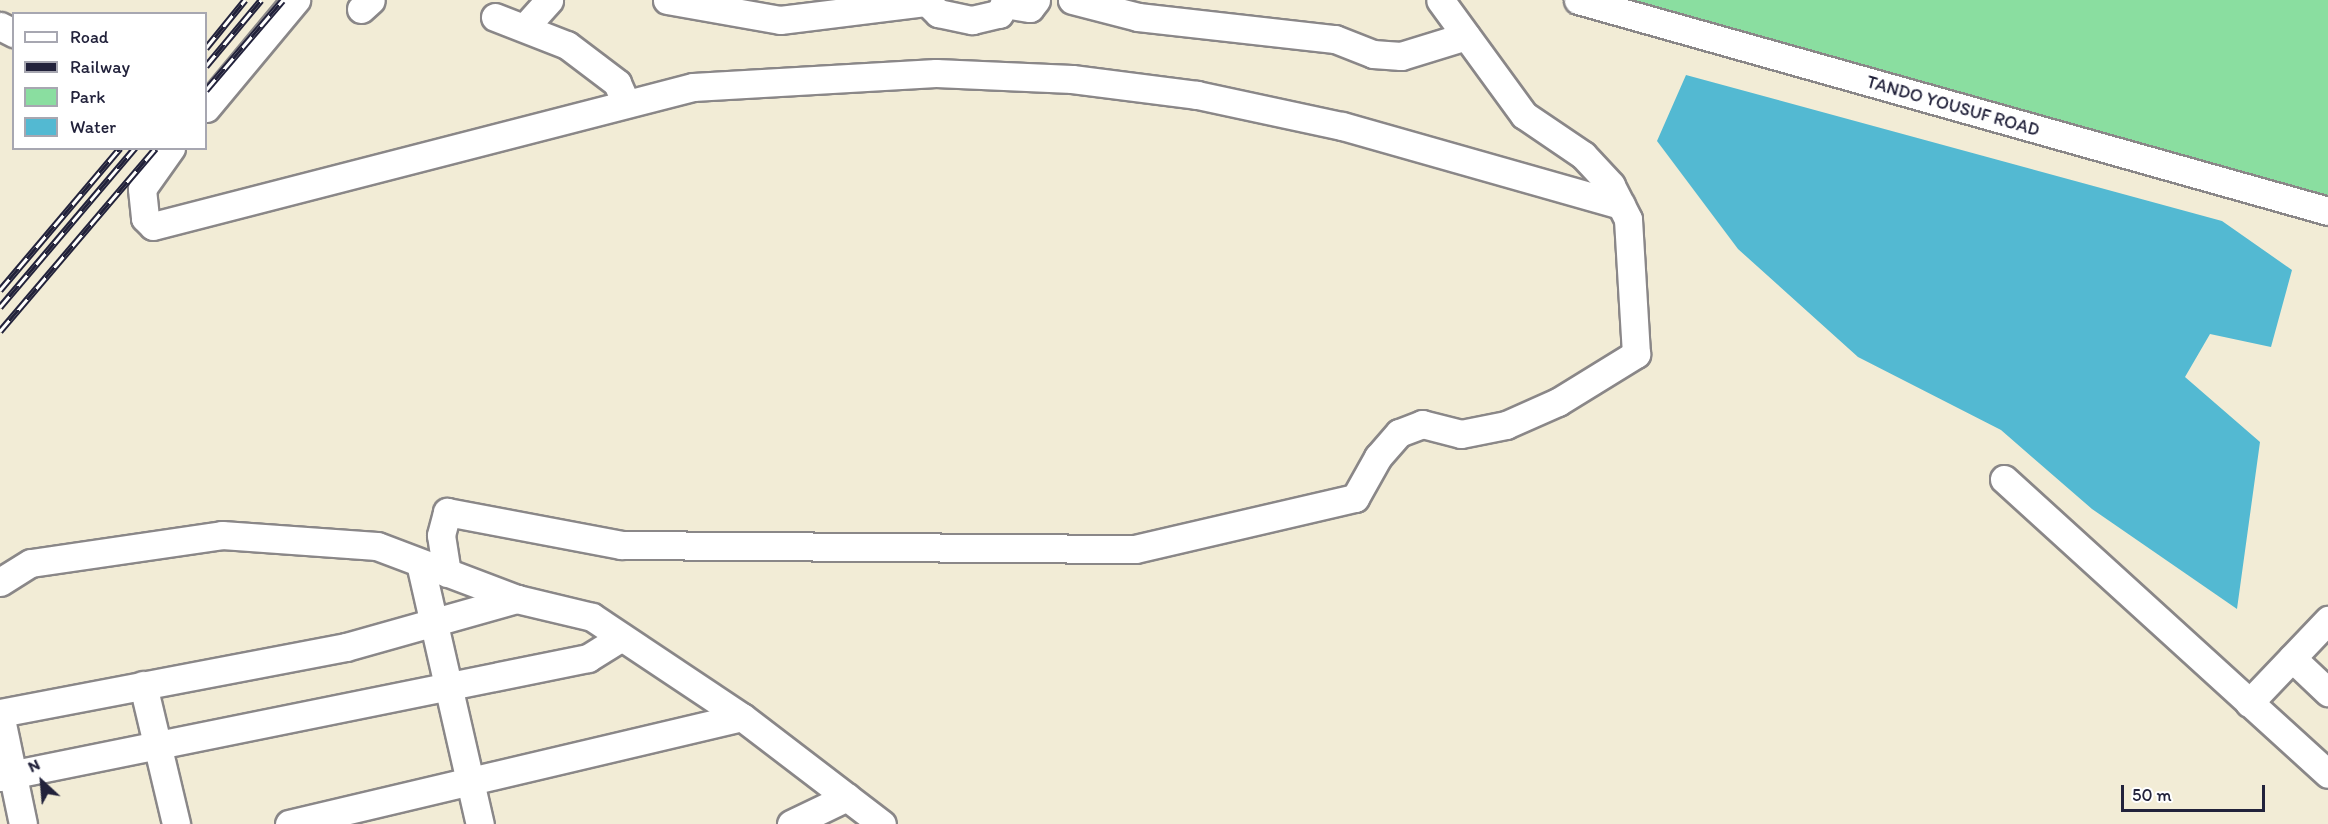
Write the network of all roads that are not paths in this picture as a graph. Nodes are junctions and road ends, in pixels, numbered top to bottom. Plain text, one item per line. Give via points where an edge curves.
1 (296, 0) edge
2 (549, 0) edge
3 (667, 0) edge
4 (1036, 0) edge
5 (1072, 0) edge
6 (1440, 0) edge
7 (1578, 0) edge
8 (495, 17) dead end
9 (525, 27) junction
10 (1466, 36) junction
11 (625, 101) junction
12 (207, 107) edge
13 (170, 150) edge
14 (1621, 205) junction
15 (2328, 211) edge
16 (2004, 478) dead end
17 (420, 563) junction
18 (447, 573) junction
19 (0, 582) edge
20 (517, 599) junction
21 (2328, 620) edge
22 (435, 622) junction
23 (621, 637) junction
24 (2292, 657) junction
25 (143, 685) junction
26 (449, 688) junction
27 (2328, 692) edge
28 (2249, 703) junction
29 (0, 714) edge
30 (742, 717) junction
31 (157, 746) junction
32 (2328, 774) edge
33 (7, 776) edge
34 (472, 783) junction
35 (846, 797) junction
36 (23, 824) edge
37 (176, 824) edge
38 (289, 824) edge
39 (480, 824) edge
40 (791, 824) edge
41 (882, 824) edge

1 - 12 street
2 - 9 street
3 - 4 street via 780,20 927,2 938,13 972,20 999,14 1005,4 1030,9
5 - 10 street via 1138,17 1335,39 1373,54 1401,56
6 - 10 street
7 - 15 street, TANDO YOUSUF ROAD
8 - 9 street
9 - 11 street via 567,45 617,83
10 - 14 street via 1524,115 1583,155
11 - 13 street via 153,226 145,218 142,189
11 - 14 street via 741,81 936,73 1072,79 1197,95 1342,126
14 - 18 street via 1628,219 1636,354 1558,402 1506,425 1461,434 1422,424 1399,433 1355,498 1135,549 621,545 447,512 441,535
16 - 28 street
17 - 18 street
17 - 19 street via 377,546 222,536 31,563
17 - 22 street
18 - 20 street
20 - 22 street
20 - 23 street via 592,617
21 - 24 street
22 - 25 street via 346,647
22 - 26 street
23 - 26 street via 588,658
23 - 30 street
24 - 27 street
24 - 28 street
25 - 29 street
25 - 31 street
26 - 31 street
26 - 34 street
28 - 32 street
29 - 33 street
30 - 34 street
30 - 35 street
31 - 33 street
31 - 37 street
33 - 36 street
34 - 38 street
34 - 39 street
35 - 40 street
35 - 41 street

